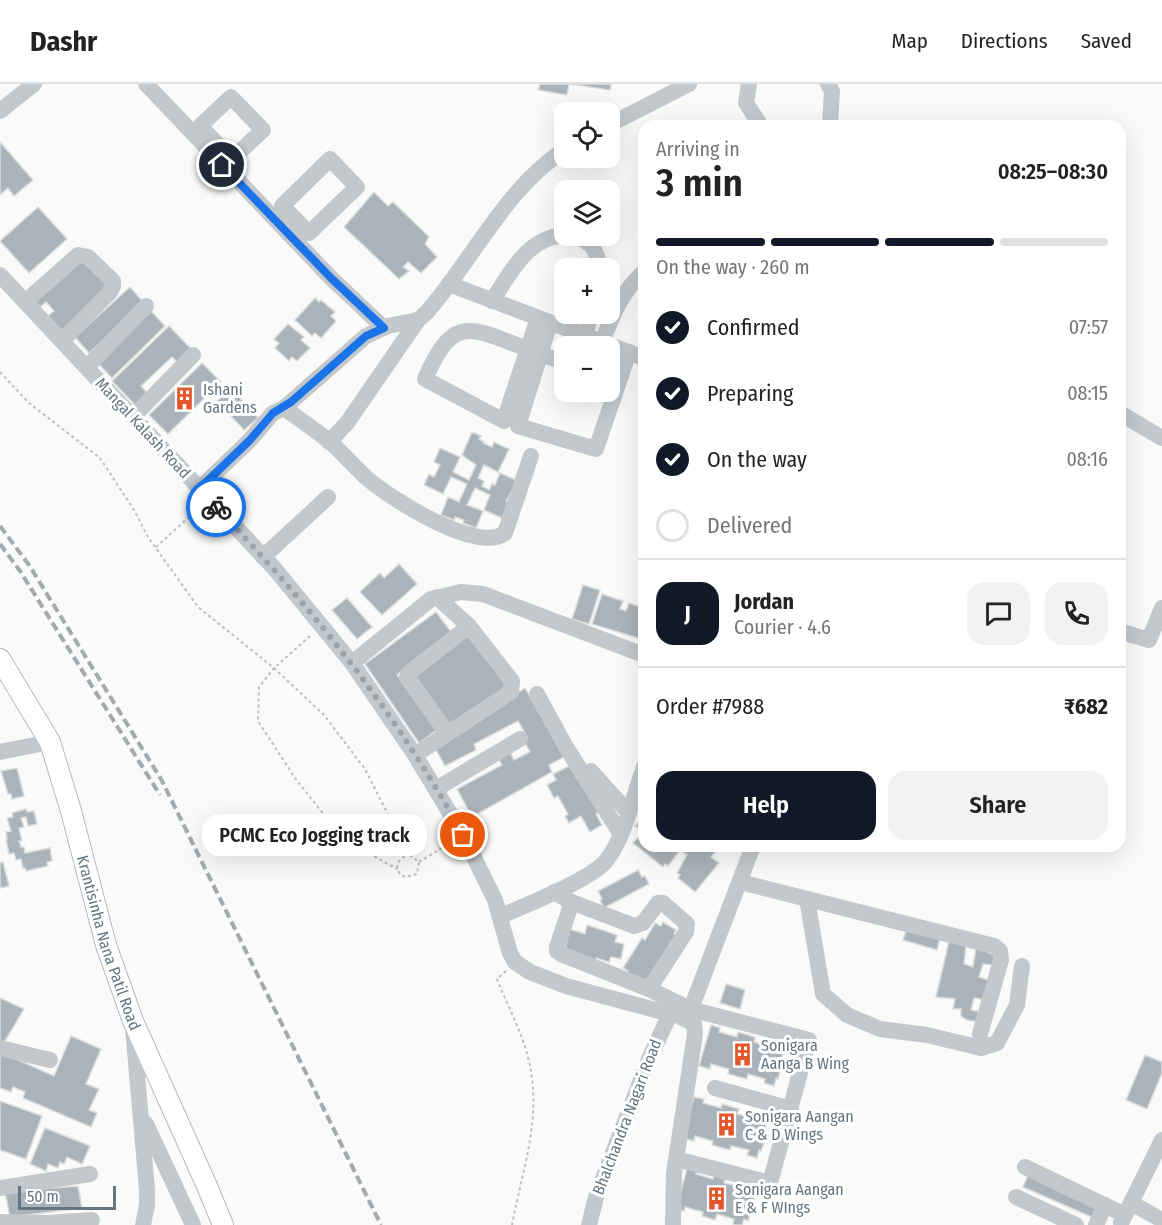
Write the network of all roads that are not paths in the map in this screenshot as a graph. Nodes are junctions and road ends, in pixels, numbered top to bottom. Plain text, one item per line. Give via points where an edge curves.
1 (34, 84) edge
2 (146, 84) edge
3 (689, 84) edge
4 (748, 84) edge
5 (828, 84) edge
6 (0, 111) edge
7 (620, 119) edge
8 (757, 120) edge
9 (830, 120) edge
10 (199, 132) junction
11 (554, 157) edge
12 (226, 160) junction
13 (301, 236) junction
14 (554, 236) edge
15 (0, 275) edge
16 (638, 278) edge
17 (449, 284) junction
18 (492, 301) junction
19 (25, 302) junction
20 (146, 306) dead end
21 (418, 320) junction
22 (544, 320) junction
23 (588, 324) edge
24 (384, 328) junction
25 (585, 336) joint
26 (604, 336) edge
27 (62, 341) junction
28 (620, 349) edge
29 (534, 352) junction
30 (193, 355) dead end
31 (636, 355) edge
32 (554, 359) edge
33 (87, 367) junction
34 (620, 373) edge
35 (608, 402) edge
36 (284, 408) junction
37 (134, 417) junction
38 (1126, 417) edge
39 (1162, 438) edge
40 (329, 442) junction
41 (531, 456) dead end
42 (204, 494) junction
43 (328, 497) dead end
44 (263, 557) junction
45 (437, 597) junction
46 (1162, 608) edge
47 (469, 626) junction
48 (1126, 633) edge
49 (638, 653) edge
50 (0, 659) edge
51 (352, 663) junction
52 (537, 694) dead end
53 (447, 733) junction
54 (520, 739) dead end
55 (50, 742) junction
56 (0, 752) edge
57 (415, 755) junction
58 (580, 759) dead end
59 (638, 784) edge
60 (436, 789) junction
61 (628, 812) junction
62 (621, 833) junction
63 (751, 852) edge
64 (740, 882) junction
65 (548, 895) junction
66 (807, 899) junction
67 (572, 902) junction
68 (501, 916) junction
69 (1022, 966) dead end
70 (650, 989) junction
71 (670, 1012) junction
72 (688, 1014) junction
73 (132, 1021) junction
74 (981, 1034) dead end
75 (0, 1048) edge
76 (50, 1060) dead end
77 (715, 1088) dead end
78 (791, 1109) junction
79 (141, 1112) junction
80 (1161, 1146) edge
81 (676, 1159) junction
82 (1024, 1167) dead end
83 (90, 1174) dead end
84 (0, 1188) edge
85 (1017, 1197) dead end
86 (1105, 1205) junction
87 (1126, 1214) edge
88 (92, 1220) dead end
89 (1162, 1220) edge
90 (0, 1222) edge
91 (47, 1224) edge
92 (143, 1225) edge
93 (193, 1225) edge
94 (223, 1225) edge
95 (589, 1225) edge
96 (672, 1225) edge
97 (1076, 1225) edge
98 (1096, 1225) edge

1 - 6 street
2 - 10 street
3 - 7 street
4 - 8 street via 746,103
5 - 9 street via 832,91
10 - 12 street
10 - 12 street via 200,126 231,97 263,130 232,159
11 - 17 street via 517,191
12 - 13 street
13 - 13 street via 309,233 357,187 330,159 282,206
13 - 24 street via 331,278
14 - 18 street via 536,244 518,261
15 - 19 street, Mangal Kalash Road
16 - 26 street via 618,302
17 - 18 street
17 - 21 street
18 - 22 street
19 - 27 street, Mangal Kalash Road
19 - 27 street via 78,255 88,257 113,281 110,292
20 - 33 street
21 - 24 street
21 - 40 street via 347,423
22 - 25 street
22 - 29 street
23 - 25 street
24 - 36 street via 351,348
27 - 33 street, Mangal Kalash Road
28 - 31 street
29 - 29 street via 504,421 425,379 441,346 459,332 480,332
29 - 32 street
29 - 35 street via 518,426 596,449
30 - 37 street
31 - 34 street
33 - 37 street, Mangal Kalash Road
36 - 40 street
36 - 42 street via 273,413
37 - 42 street, Mangal Kalash Road
38 - 39 street
40 - 41 street via 381,489 434,522 491,538 505,532
42 - 44 street, Mangal Kalash Road
43 - 44 street
44 - 51 street, Mangal Kalash Road
45 - 47 street
45 - 49 street via 461,592 483,594
45 - 51 street
46 - 48 street via 1149,640
47 - 53 street via 407,677
47 - 53 street via 512,681 512,688
50 - 55 main road, Krantisinha Nana Patil Road
51 - 57 street, Mangal Kalash Road
52 - 62 street
53 - 57 street
54 - 60 street
55 - 56 street
55 - 73 main road, Krantisinha Nana Patil Road via 106,945
57 - 60 street, Mangal Kalash Road
58 - 61 street
59 - 61 street
60 - 68 street, Mangal Kalash Road via 463,835
61 - 62 street
62 - 65 street via 596,870
63 - 64 street
64 - 66 street
64 - 72 street
65 - 67 street
65 - 68 street
66 - 69 street via 823,994 847,1015 880,1029 981,1048 997,1043 1017,1005
66 - 74 street via 994,946 1000,951 1001,960
67 - 70 street via 557,951
67 - 70 street via 634,926 643,922 658,903 663,903 687,924 686,932
68 - 71 street, Mangal Kalash Road via 510,953 515,962 530,972 566,986
70 - 72 street
71 - 72 street
71 - 95 street, Bhalchandra Nagari Road via 596,1197
72 - 78 street via 809,1040
72 - 81 street via 695,1035
73 - 79 street
73 - 94 main road, Krantisinha Nana Patil Road
75 - 76 street
77 - 78 street
78 - 81 street via 770,1183
79 - 92 street via 147,1190
79 - 93 street
80 - 87 street
81 - 96 street
82 - 86 street
83 - 84 street
85 - 97 street
86 - 87 street
86 - 98 street
87 - 89 street
88 - 91 street
90 - 91 street

